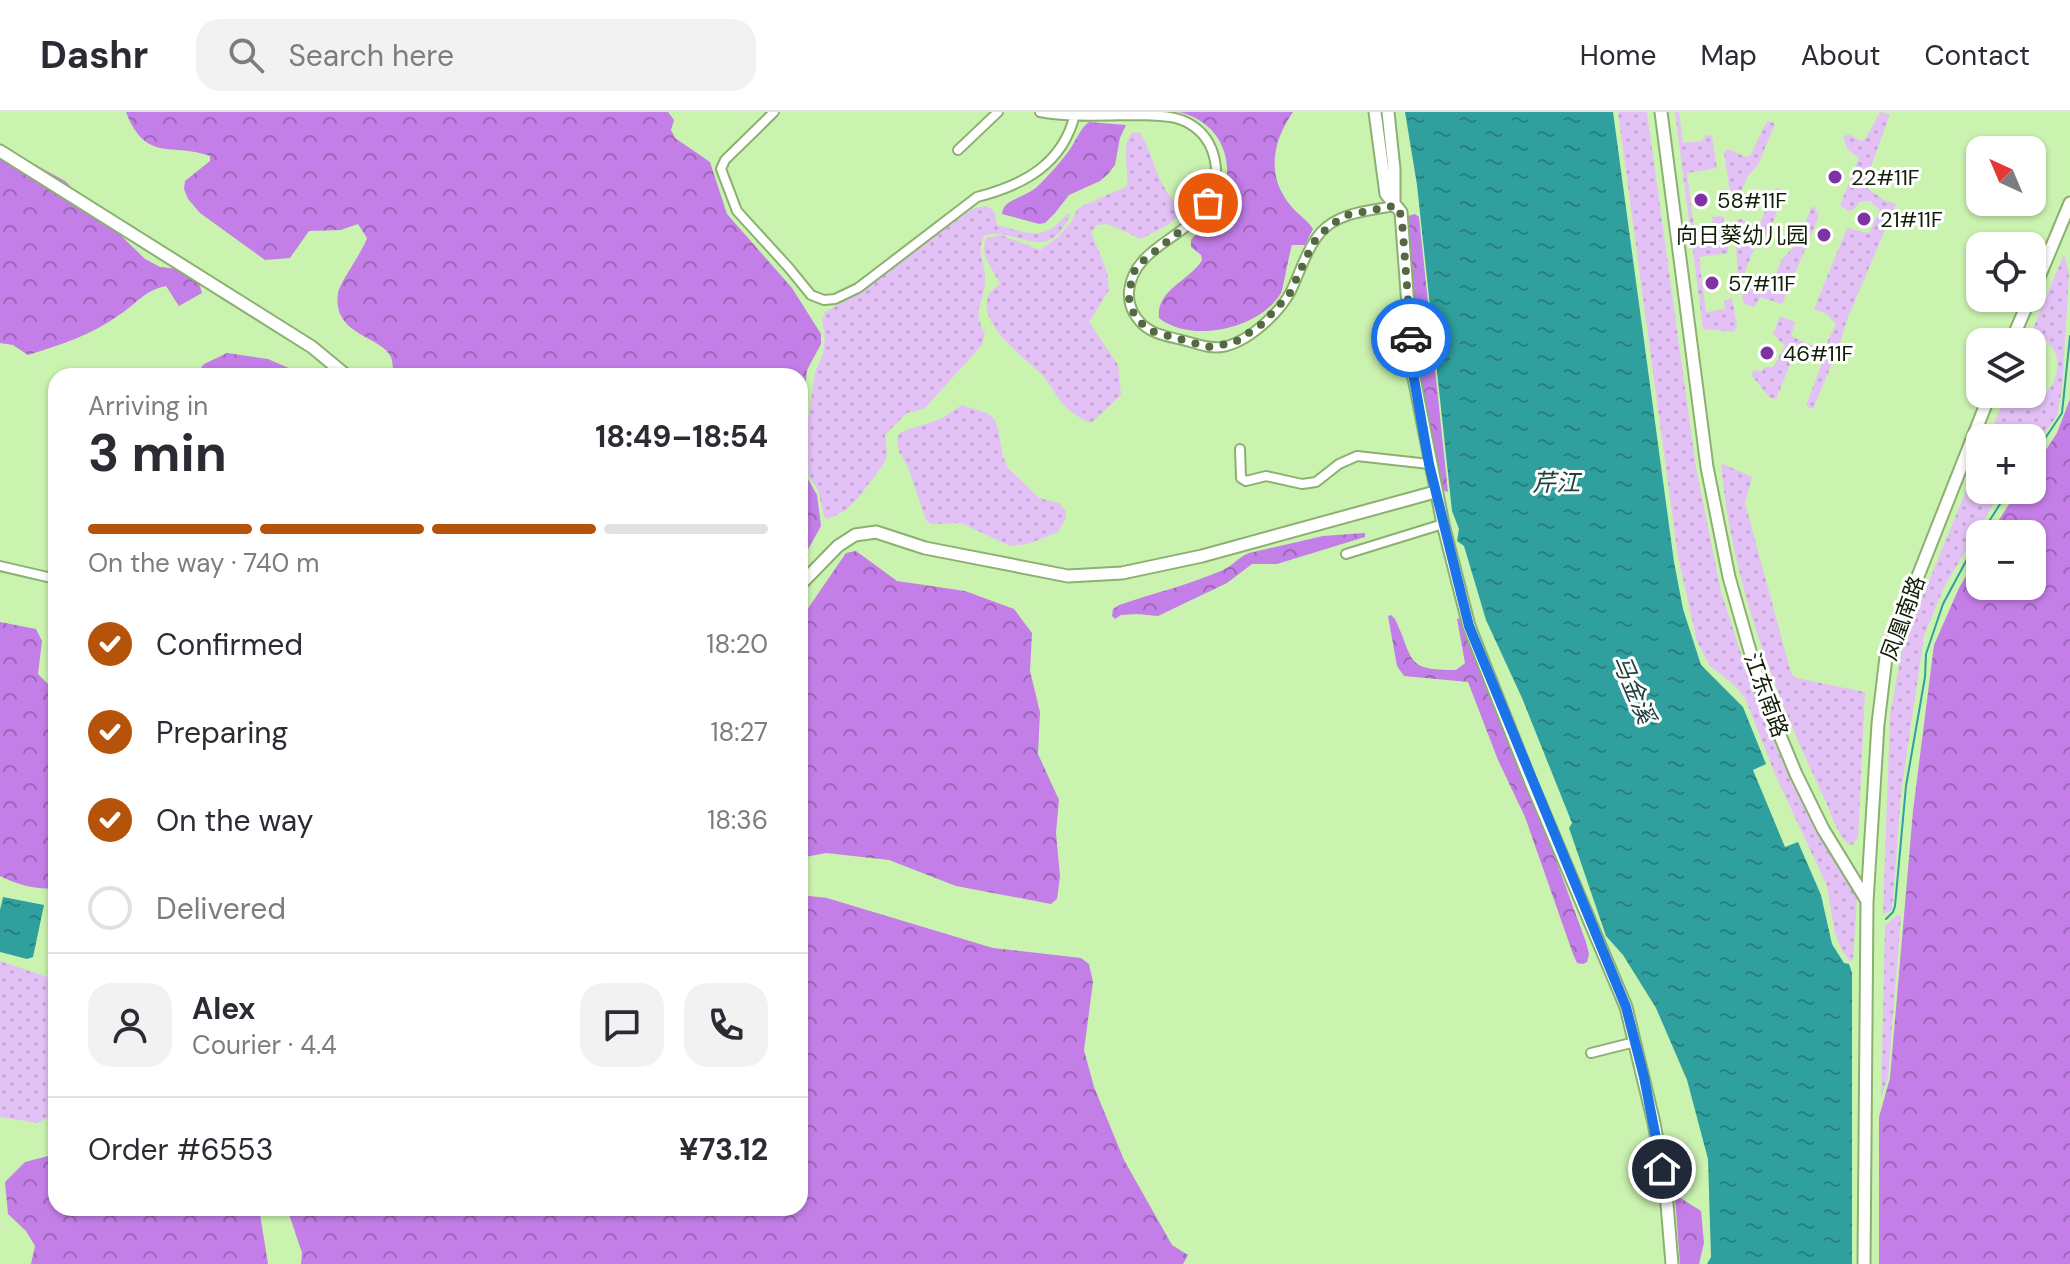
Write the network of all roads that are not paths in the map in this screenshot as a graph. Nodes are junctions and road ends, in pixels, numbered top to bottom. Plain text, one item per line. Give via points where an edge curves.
1 (774, 112) edge
2 (998, 112) edge
3 (1040, 112) edge
4 (1375, 112) edge
5 (1388, 112) edge
6 (1661, 112) edge
7 (1075, 114) junction
8 (1102, 114) edge
9 (958, 150) dead end
10 (0, 151) edge
11 (2070, 203) edge
12 (1394, 206) junction
13 (2046, 260) edge
14 (337, 368) edge
15 (1984, 408) edge
16 (1240, 449) dead end
17 (1429, 464) junction
18 (1435, 492) junction
19 (1443, 524) junction
20 (1346, 554) dead end
21 (0, 566) edge
22 (48, 577) edge
23 (808, 577) edge
24 (1867, 902) junction
25 (1635, 1042) junction
26 (1591, 1053) dead end
27 (1672, 1264) edge
28 (1864, 1264) edge

1 - 7 street via 721,169 741,217 811,295 824,300 858,288 966,203 1035,175 1060,149
2 - 9 street
3 - 7 street
4 - 12 street via 1386,194
5 - 12 street
6 - 24 street, 江东南路 via 1707,467 1729,577 1761,690 1796,774
7 - 8 street
8 - 12 street via 1170,116 1190,123 1214,153 1215,182 1208,203 1193,221 1149,253 1132,275 1131,309 1151,331 1208,347 1234,343 1262,324 1289,295 1321,232 1347,215
10 - 14 street
11 - 13 street
12 - 17 street via 1401,212 1413,373
15 - 24 street, 凤凰南路 via 1886,657
16 - 17 street via 1240,473 1246,481 1266,476 1316,482 1357,456
17 - 18 street
18 - 19 street
18 - 23 street via 1122,573 1068,576 925,548 876,532 855,535 838,546
19 - 20 street
19 - 25 street via 1469,626 1609,962
21 - 22 street
24 - 28 street
25 - 26 street
25 - 27 street via 1666,1192

